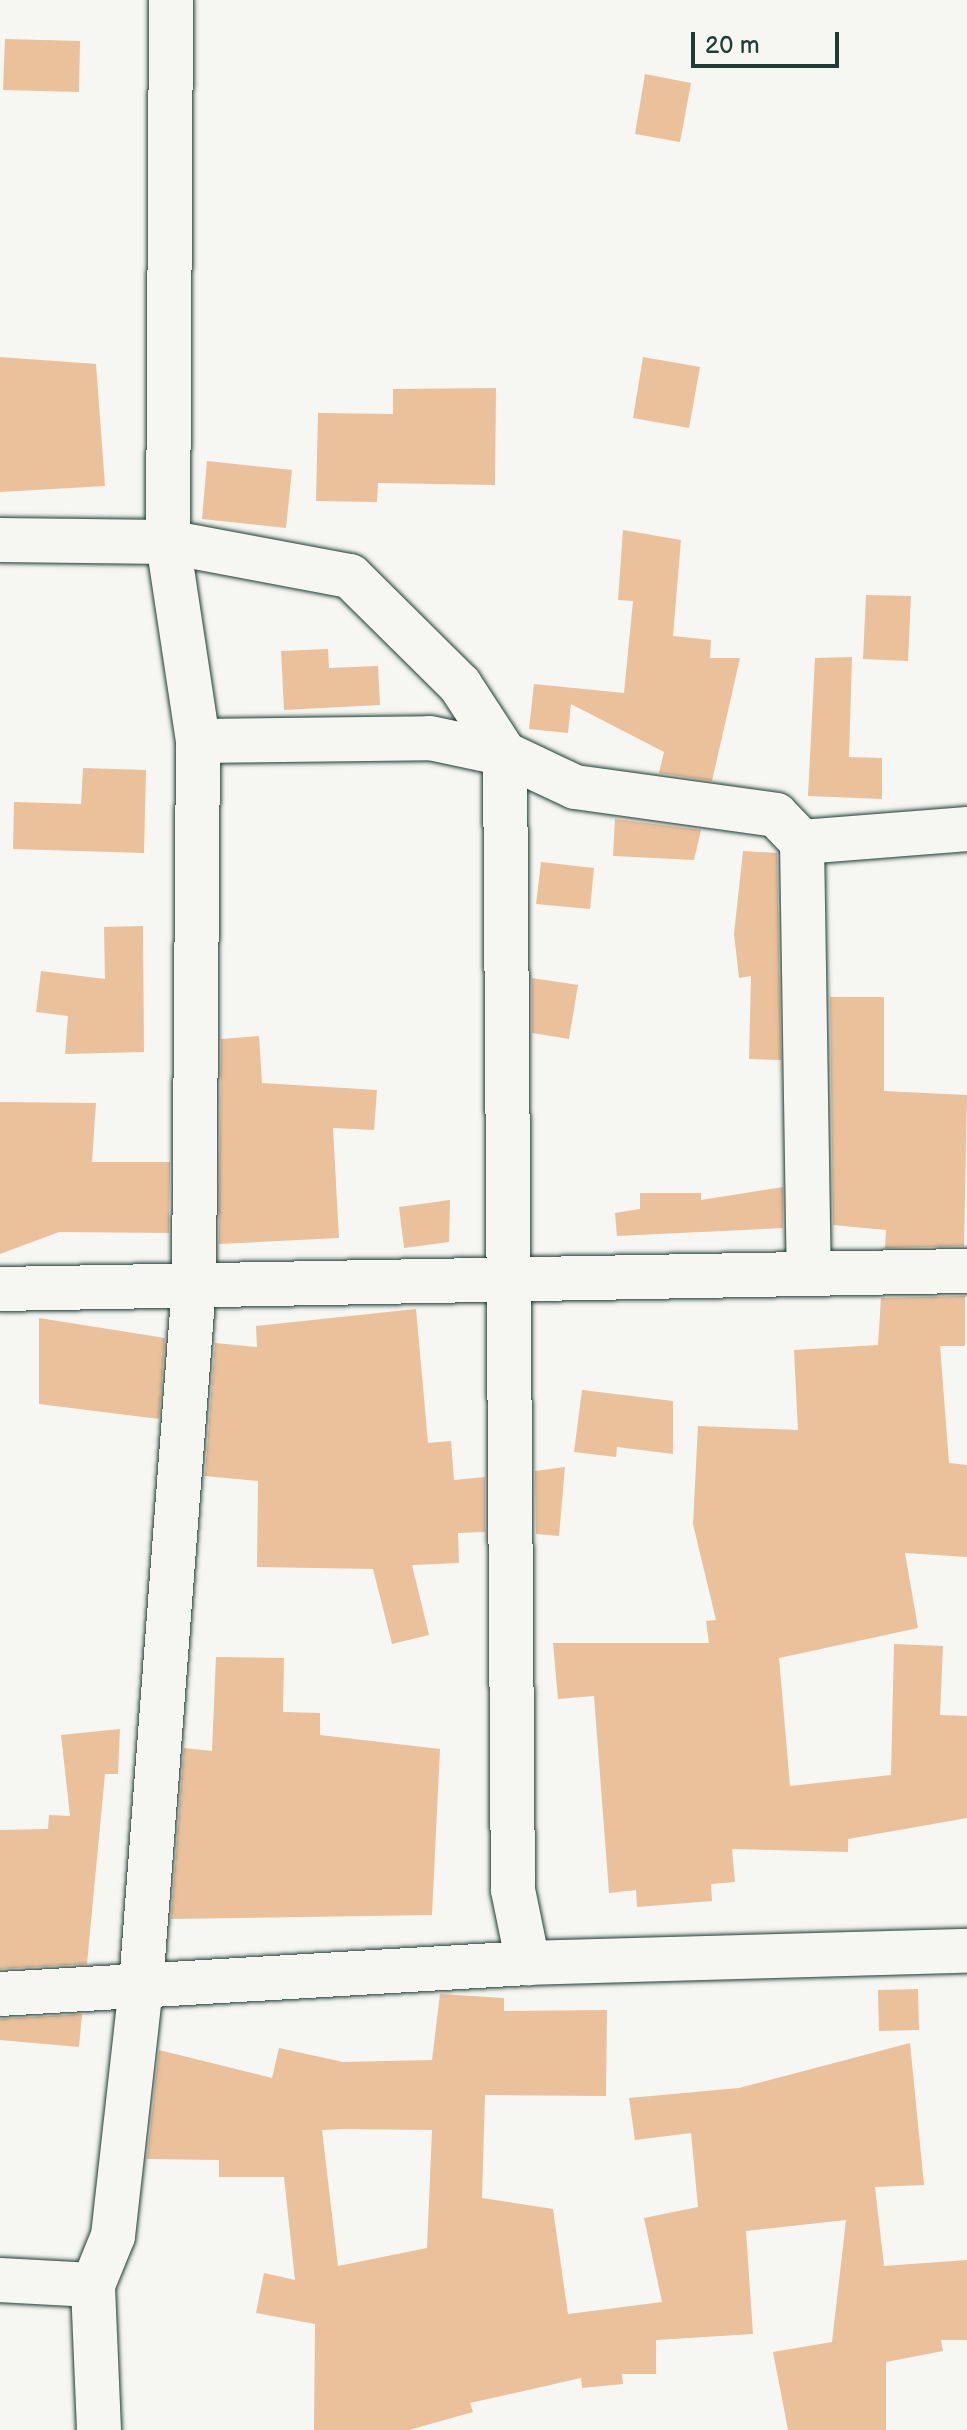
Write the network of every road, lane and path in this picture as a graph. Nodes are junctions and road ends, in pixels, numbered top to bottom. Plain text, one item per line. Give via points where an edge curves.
1 (171, 0) edge
2 (0, 540) edge
3 (168, 542) junction
4 (198, 741) junction
5 (505, 754) junction
6 (967, 829) edge
7 (802, 842) junction
8 (809, 1269) junction
9 (967, 1271) edge
10 (510, 1283) junction
11 (194, 1285) junction
12 (0, 1289) edge
13 (967, 1951) edge
14 (528, 1963) junction
15 (141, 1985) junction
16 (0, 1994) edge
17 (0, 2280) edge
18 (93, 2285) junction
19 (99, 2430) edge

1 - 3 street
2 - 3 street
3 - 4 street
3 - 5 street via 350,576 460,685
4 - 5 street via 430,738
4 - 11 street
5 - 7 street via 575,787 776,815
5 - 10 street
6 - 7 street
7 - 8 street
8 - 9 street
8 - 10 street
10 - 11 street
10 - 14 street via 513,1890
11 - 12 street
11 - 15 street
13 - 14 street
14 - 15 street
15 - 16 street
15 - 18 street via 113,2236
17 - 18 street
18 - 19 street

